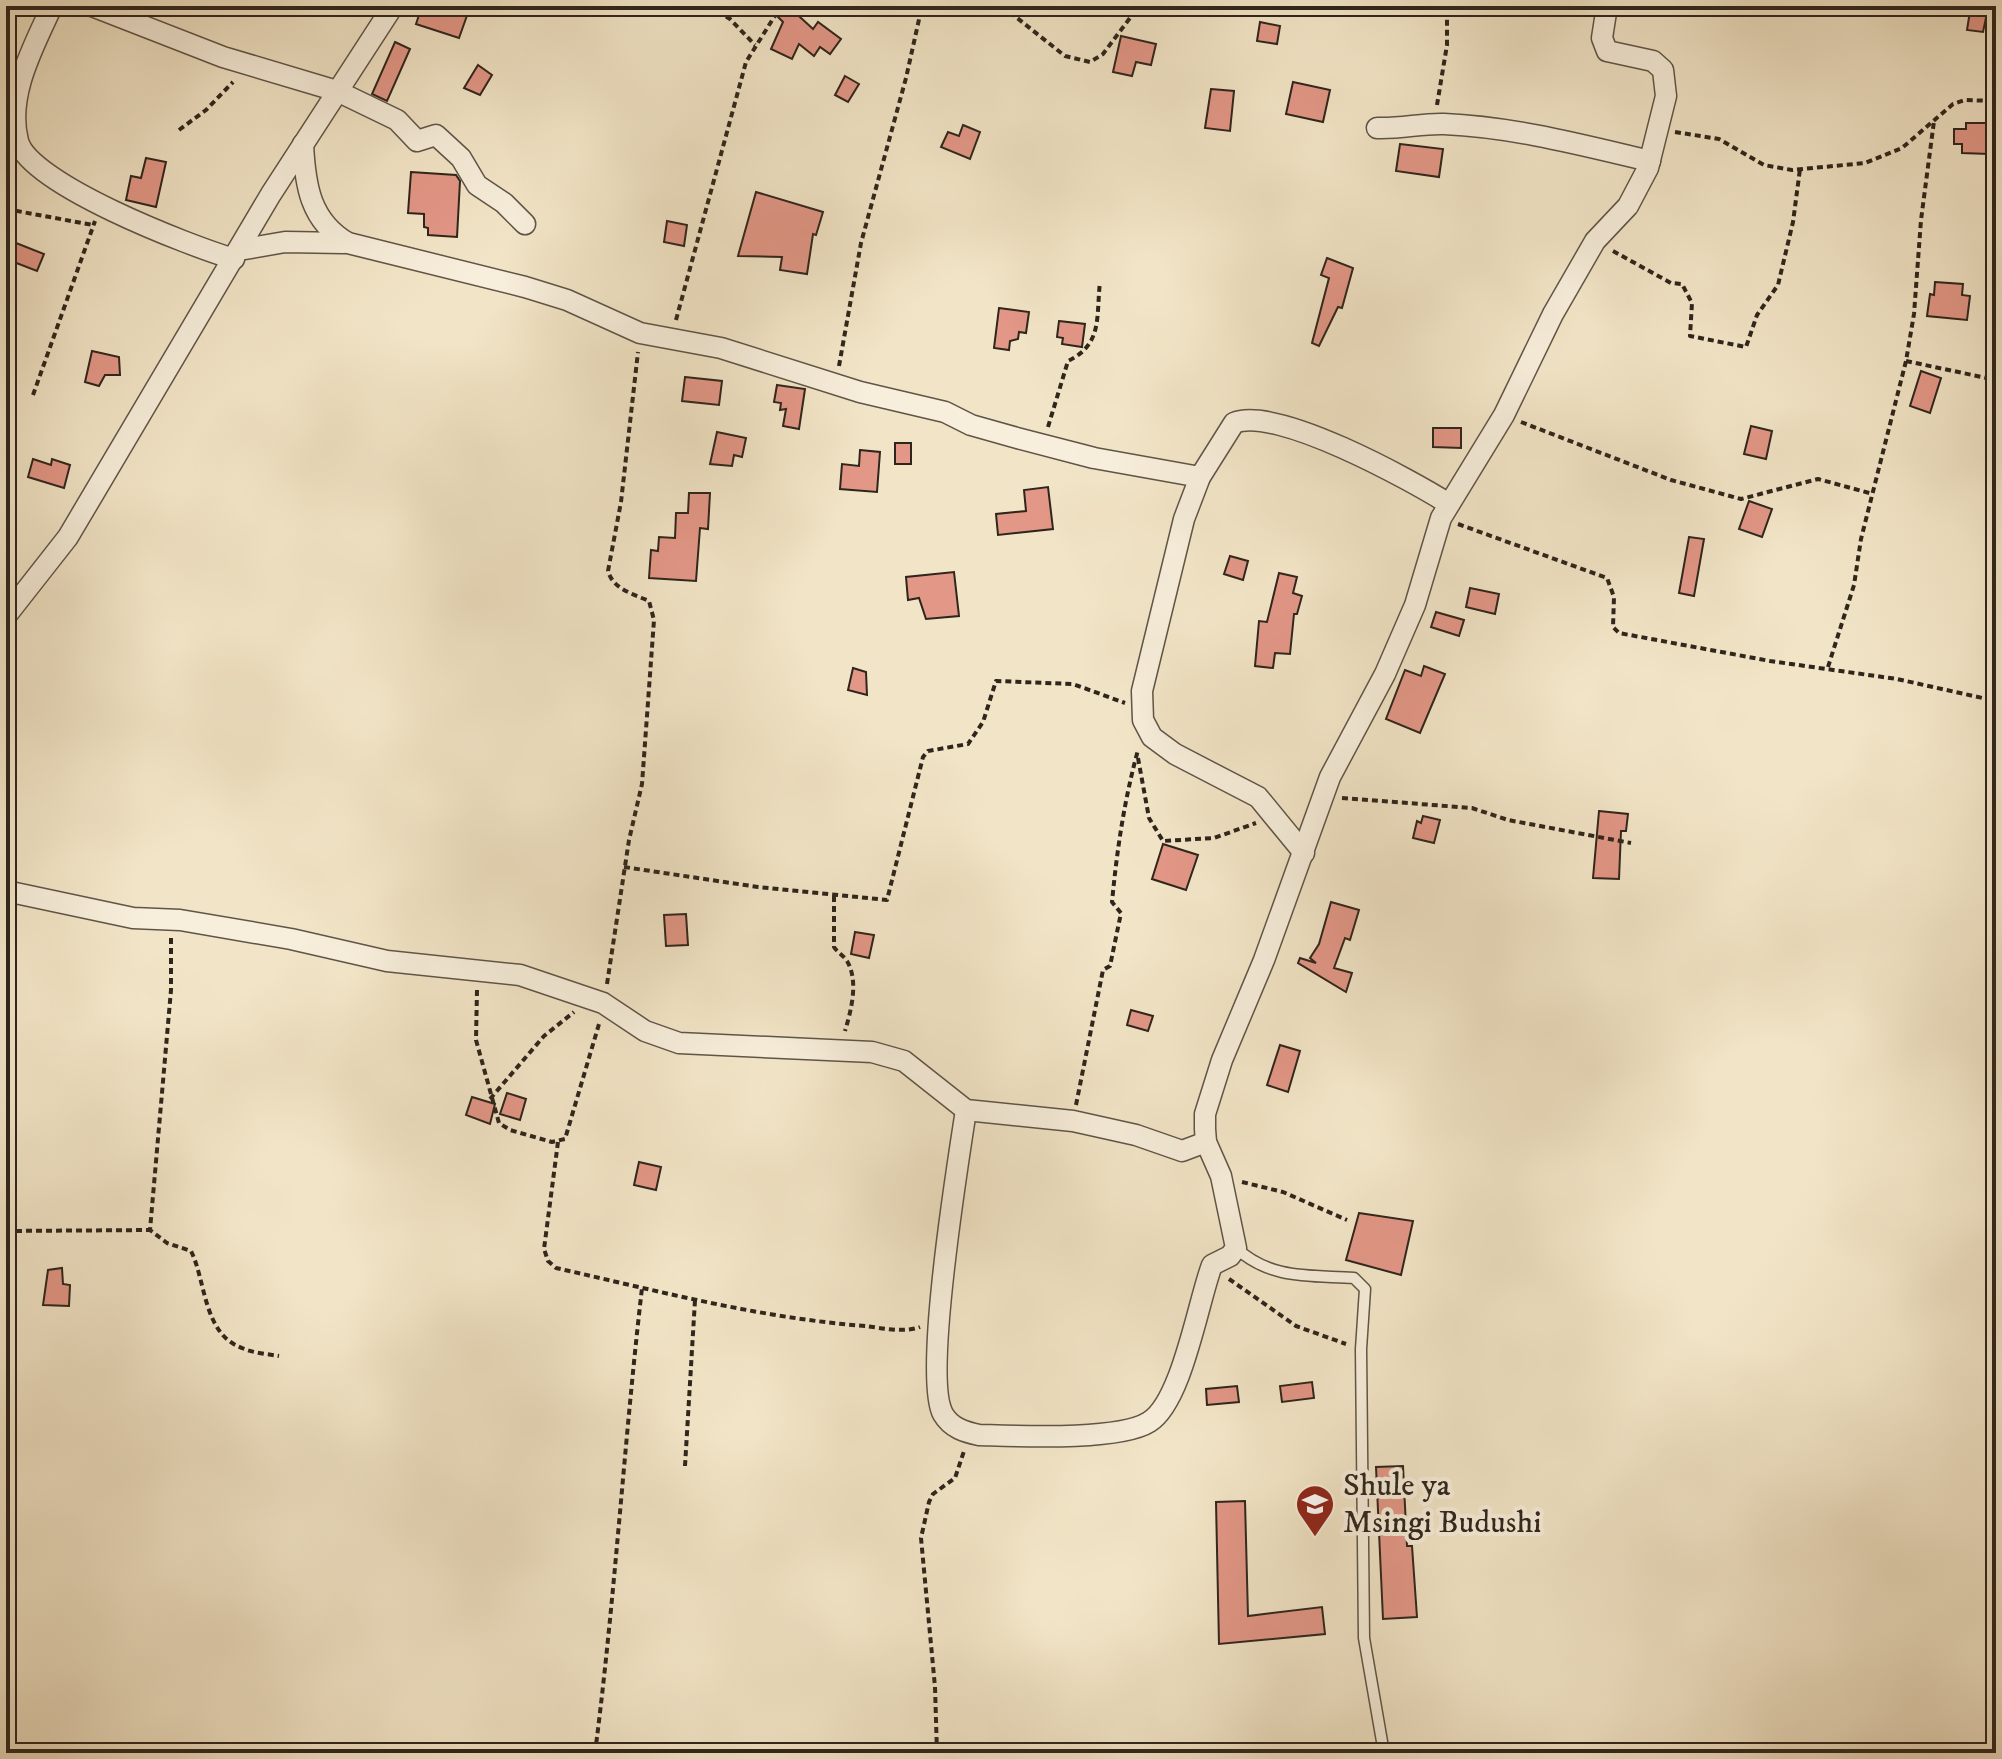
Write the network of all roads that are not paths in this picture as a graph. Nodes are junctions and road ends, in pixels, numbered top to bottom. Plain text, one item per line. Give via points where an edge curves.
1 (52, 6) edge
2 (92, 6) edge
3 (393, 6) edge
4 (1607, 6) edge
5 (337, 91) junction
6 (1377, 128) dead end
7 (303, 144) junction
8 (1650, 161) junction
9 (525, 224) dead end
10 (348, 243) junction
11 (237, 254) junction
12 (1200, 477) junction
13 (1445, 511) junction
14 (6, 616) edge
15 (1304, 853) junction
16 (6, 891) edge
17 (966, 1110) junction
18 (1206, 1142) junction
19 (1236, 1248) junction
20 (1384, 1753) edge

1 - 11 street via 24,69 16,108 17,140 30,164 187,244
2 - 5 street
3 - 5 street
4 - 8 street via 1602,38 1607,51 1653,61 1663,70 1666,96
5 - 7 street
5 - 9 street via 397,120 417,141 436,135 461,158 477,185
6 - 8 street via 1434,123 1494,128
7 - 10 street via 313,207 331,233
7 - 11 street
8 - 13 street via 1628,206 1595,241 1504,415
10 - 11 street via 285,242
10 - 12 street via 525,287 640,333 721,348 1043,445
11 - 14 street via 68,537
12 - 13 street via 1234,423 1259,420 1389,468
12 - 15 street via 1184,519 1142,691 1143,714 1152,737 1247,789 1276,815
13 - 15 street via 1415,605 1323,795
15 - 18 street via 1217,1074 1205,1114
16 - 17 street via 133,918 171,919 291,939 387,961 520,975 598,1002 645,1031 679,1043 840,1049 904,1061
17 - 18 street via 1073,1121 1182,1151
17 - 19 street via 936,1372 938,1399 949,1422 969,1433 1112,1433 1150,1422 1182,1366 1212,1265
18 - 19 street via 1221,1176
19 - 20 lane via 1256,1265 1284,1275 1354,1278 1365,1293 1364,1638

